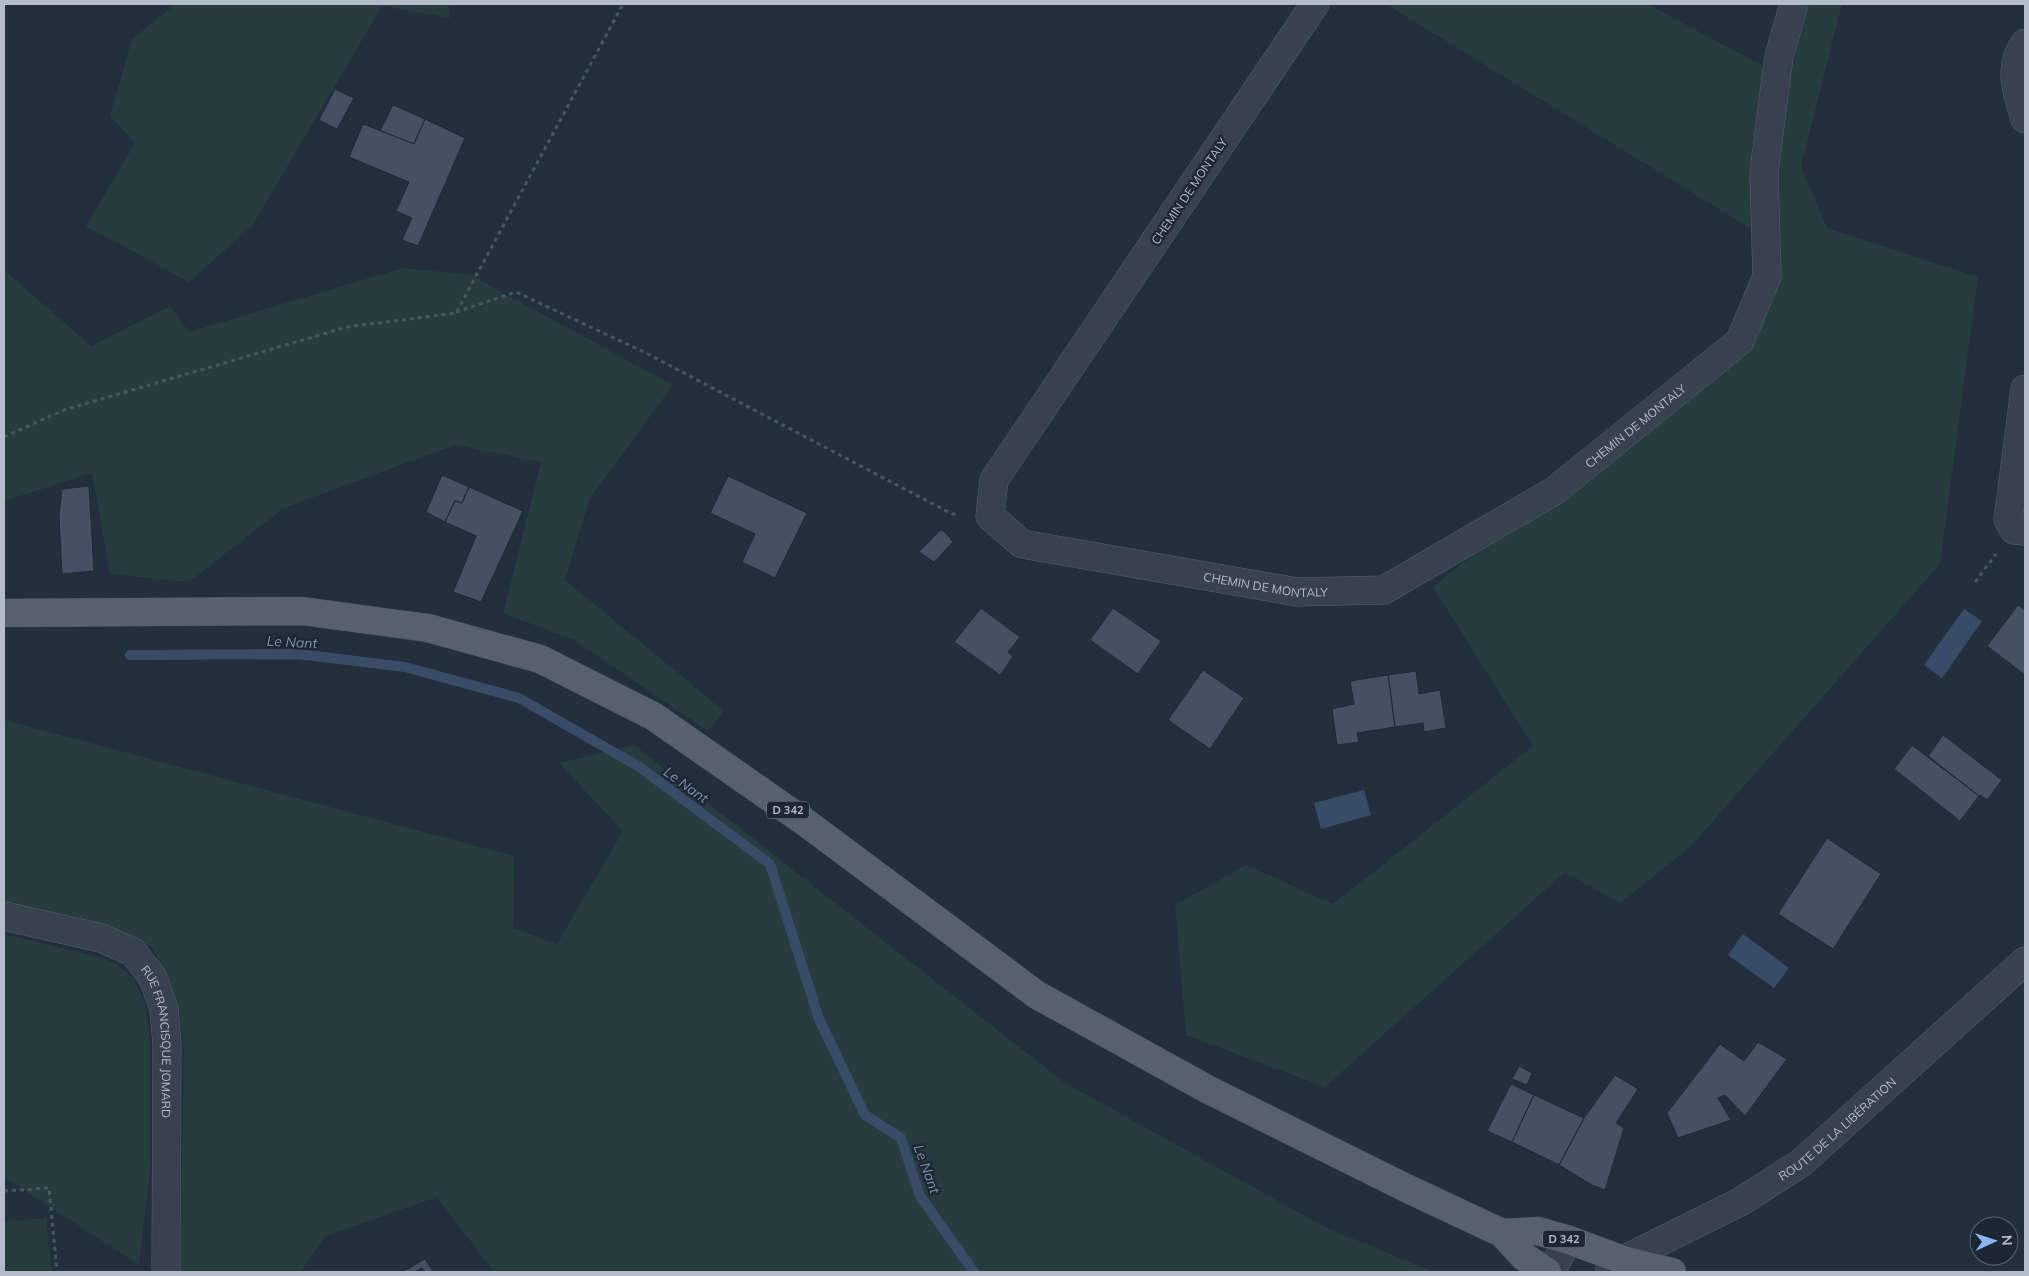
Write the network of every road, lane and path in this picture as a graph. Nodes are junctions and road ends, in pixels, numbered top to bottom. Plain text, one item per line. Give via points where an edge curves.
1 (623, 4) edge
2 (1315, 4) edge
3 (1794, 4) edge
4 (2025, 43) edge
5 (2025, 119) edge
6 (456, 313) junction
7 (2025, 390) edge
8 (4, 437) edge
9 (990, 516) junction
10 (2017, 526) edge
11 (4, 613) edge
12 (4, 916) edge
13 (2025, 961) edge
14 (4, 1191) edge
15 (1502, 1233) junction
16 (1569, 1240) junction
17 (1616, 1266) edge
18 (57, 1272) edge
19 (166, 1272) edge
20 (1548, 1272) edge
21 (1672, 1272) edge

1 - 6 path
2 - 9 street, CHEMIN DE MONTALY via 994,480
3 - 9 street, CHEMIN DE MONTALY via 1779,56 1764,172 1767,276 1740,341 1554,491 1384,590 1297,592 1022,544
4 - 5 street via 2014,67
6 - 8 path via 346,327 64,410
6 - 9 path via 516,292 646,353 952,514
7 - 10 street
11 - 15 main road, D 342 via 302,611 428,628 540,660 653,716 805,822 1037,995 1207,1089
12 - 19 street, RUE FRANCISQUE JOMARD via 101,938 133,952 153,978 164,1009 167,1044
13 - 17 street, ROUTE DE LA LIBÉRATION via 1801,1163 1740,1202
14 - 18 path via 49,1188
15 - 16 main road, D 342 via 1538,1231
15 - 20 main road, D 342 via 1523,1256
16 - 17 main road, D 342
16 - 20 street
17 - 21 main road, D 342

